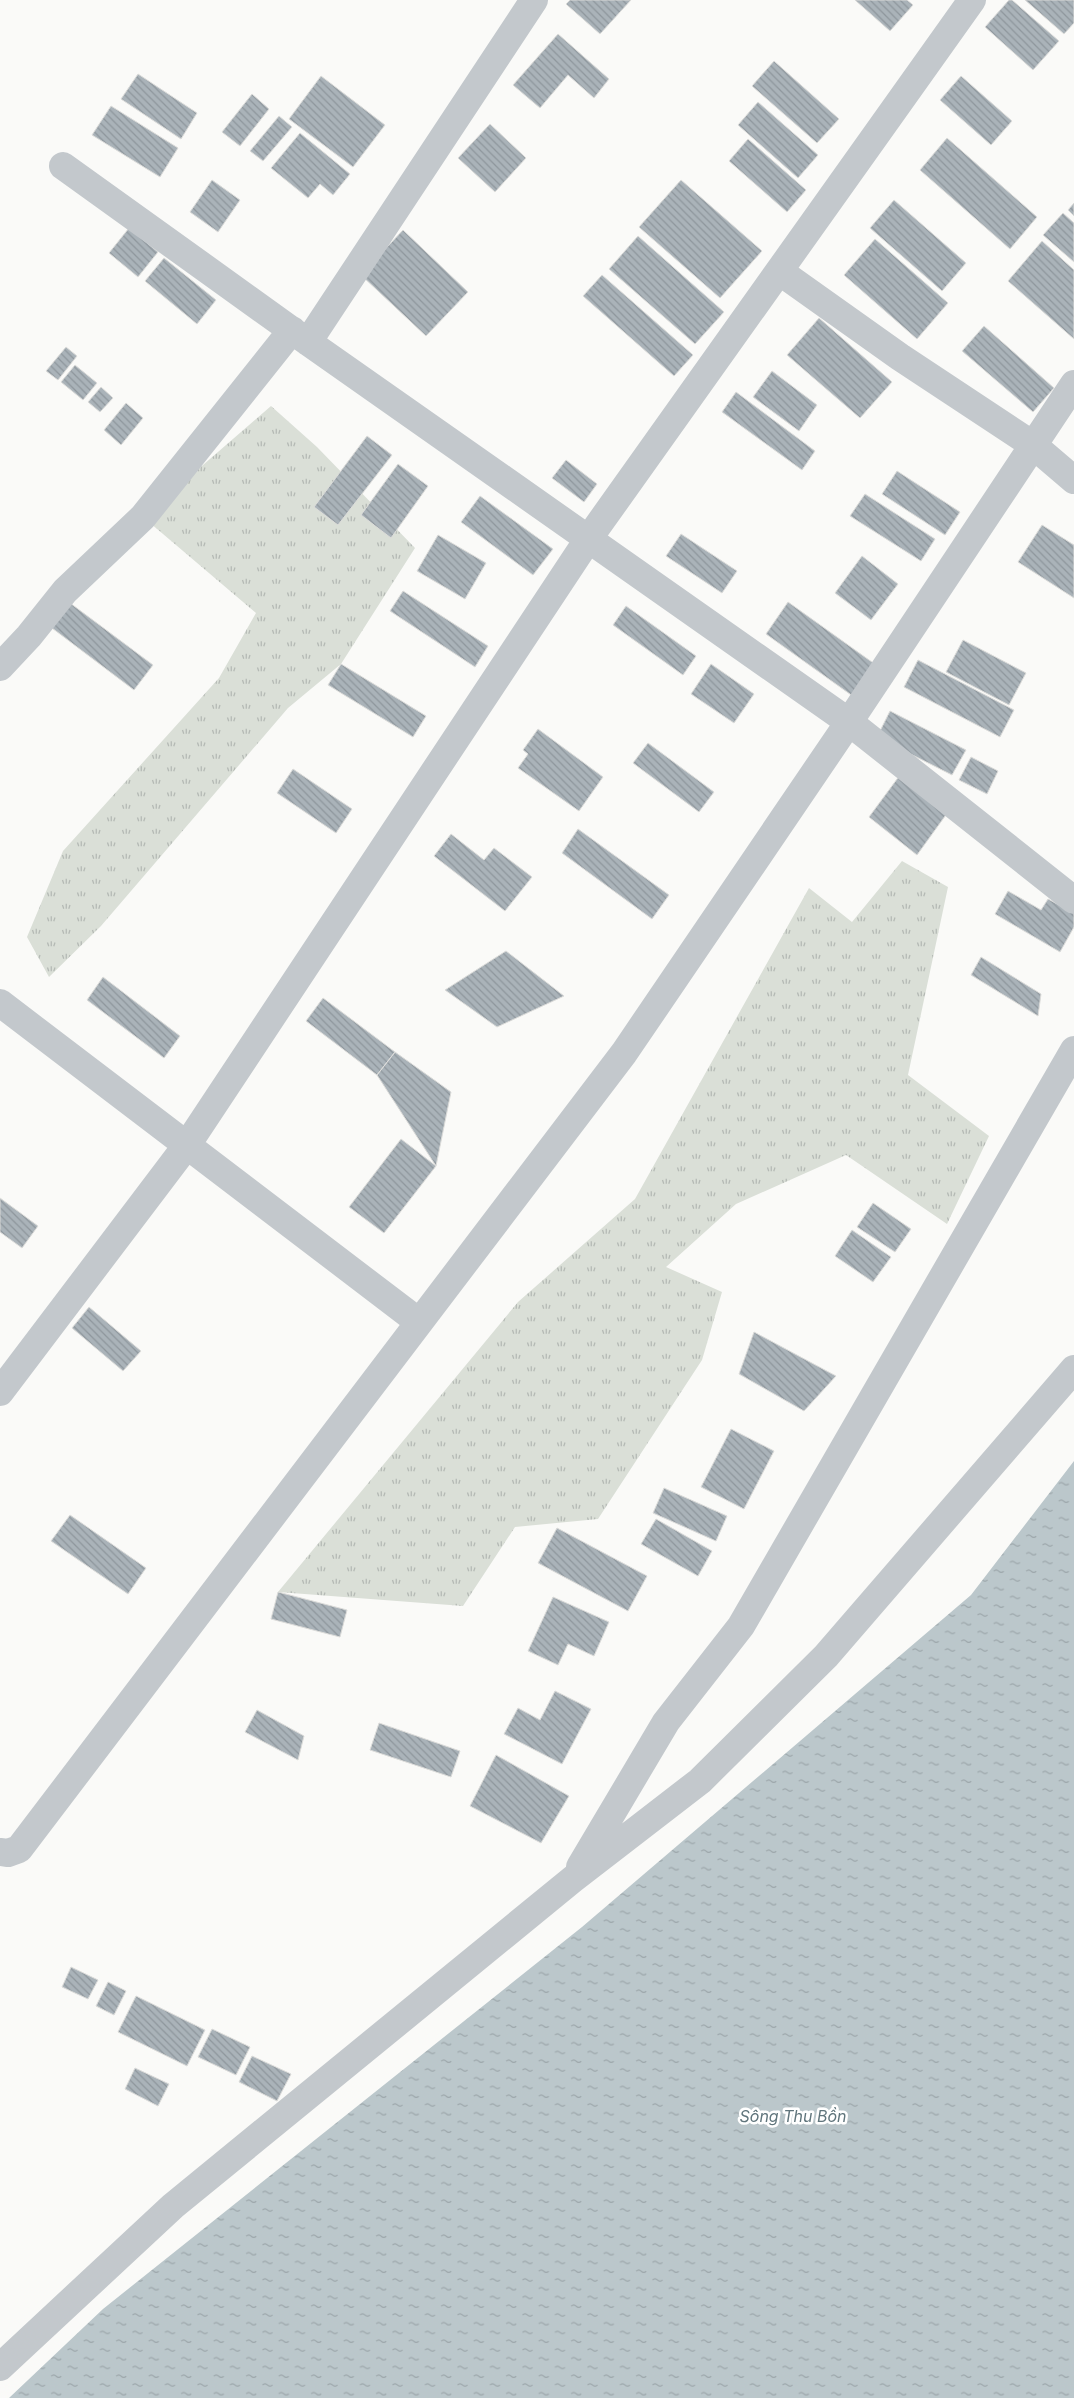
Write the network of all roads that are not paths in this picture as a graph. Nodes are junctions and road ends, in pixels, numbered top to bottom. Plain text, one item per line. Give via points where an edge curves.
1 (534, 0) edge
2 (972, 0) edge
3 (63, 166) dead end
4 (779, 271) junction
5 (300, 336) junction
6 (1074, 384) edge
7 (1033, 445) junction
8 (1074, 480) edge
9 (589, 538) junction
10 (0, 667) edge
11 (850, 722) junction
12 (1074, 900) edge
13 (0, 1003) edge
14 (1074, 1050) edge
15 (187, 1145) junction
16 (420, 1322) junction
17 (1074, 1369) edge
18 (0, 1392) edge
19 (0, 1852) edge
20 (573, 1878) junction
21 (0, 2367) edge

1 - 5 street
2 - 4 street
3 - 5 street
4 - 7 street via 900,357
4 - 9 street
5 - 9 street
5 - 10 street via 143,517 65,591
6 - 7 street
7 - 8 street
7 - 11 street
9 - 11 street
9 - 15 street
11 - 12 street
11 - 16 street via 624,1053
13 - 15 street
14 - 20 street via 740,1626 666,1722
15 - 16 street
15 - 18 street
16 - 19 street via 19,1849
17 - 20 street via 826,1656 700,1781
20 - 21 street via 173,2206

